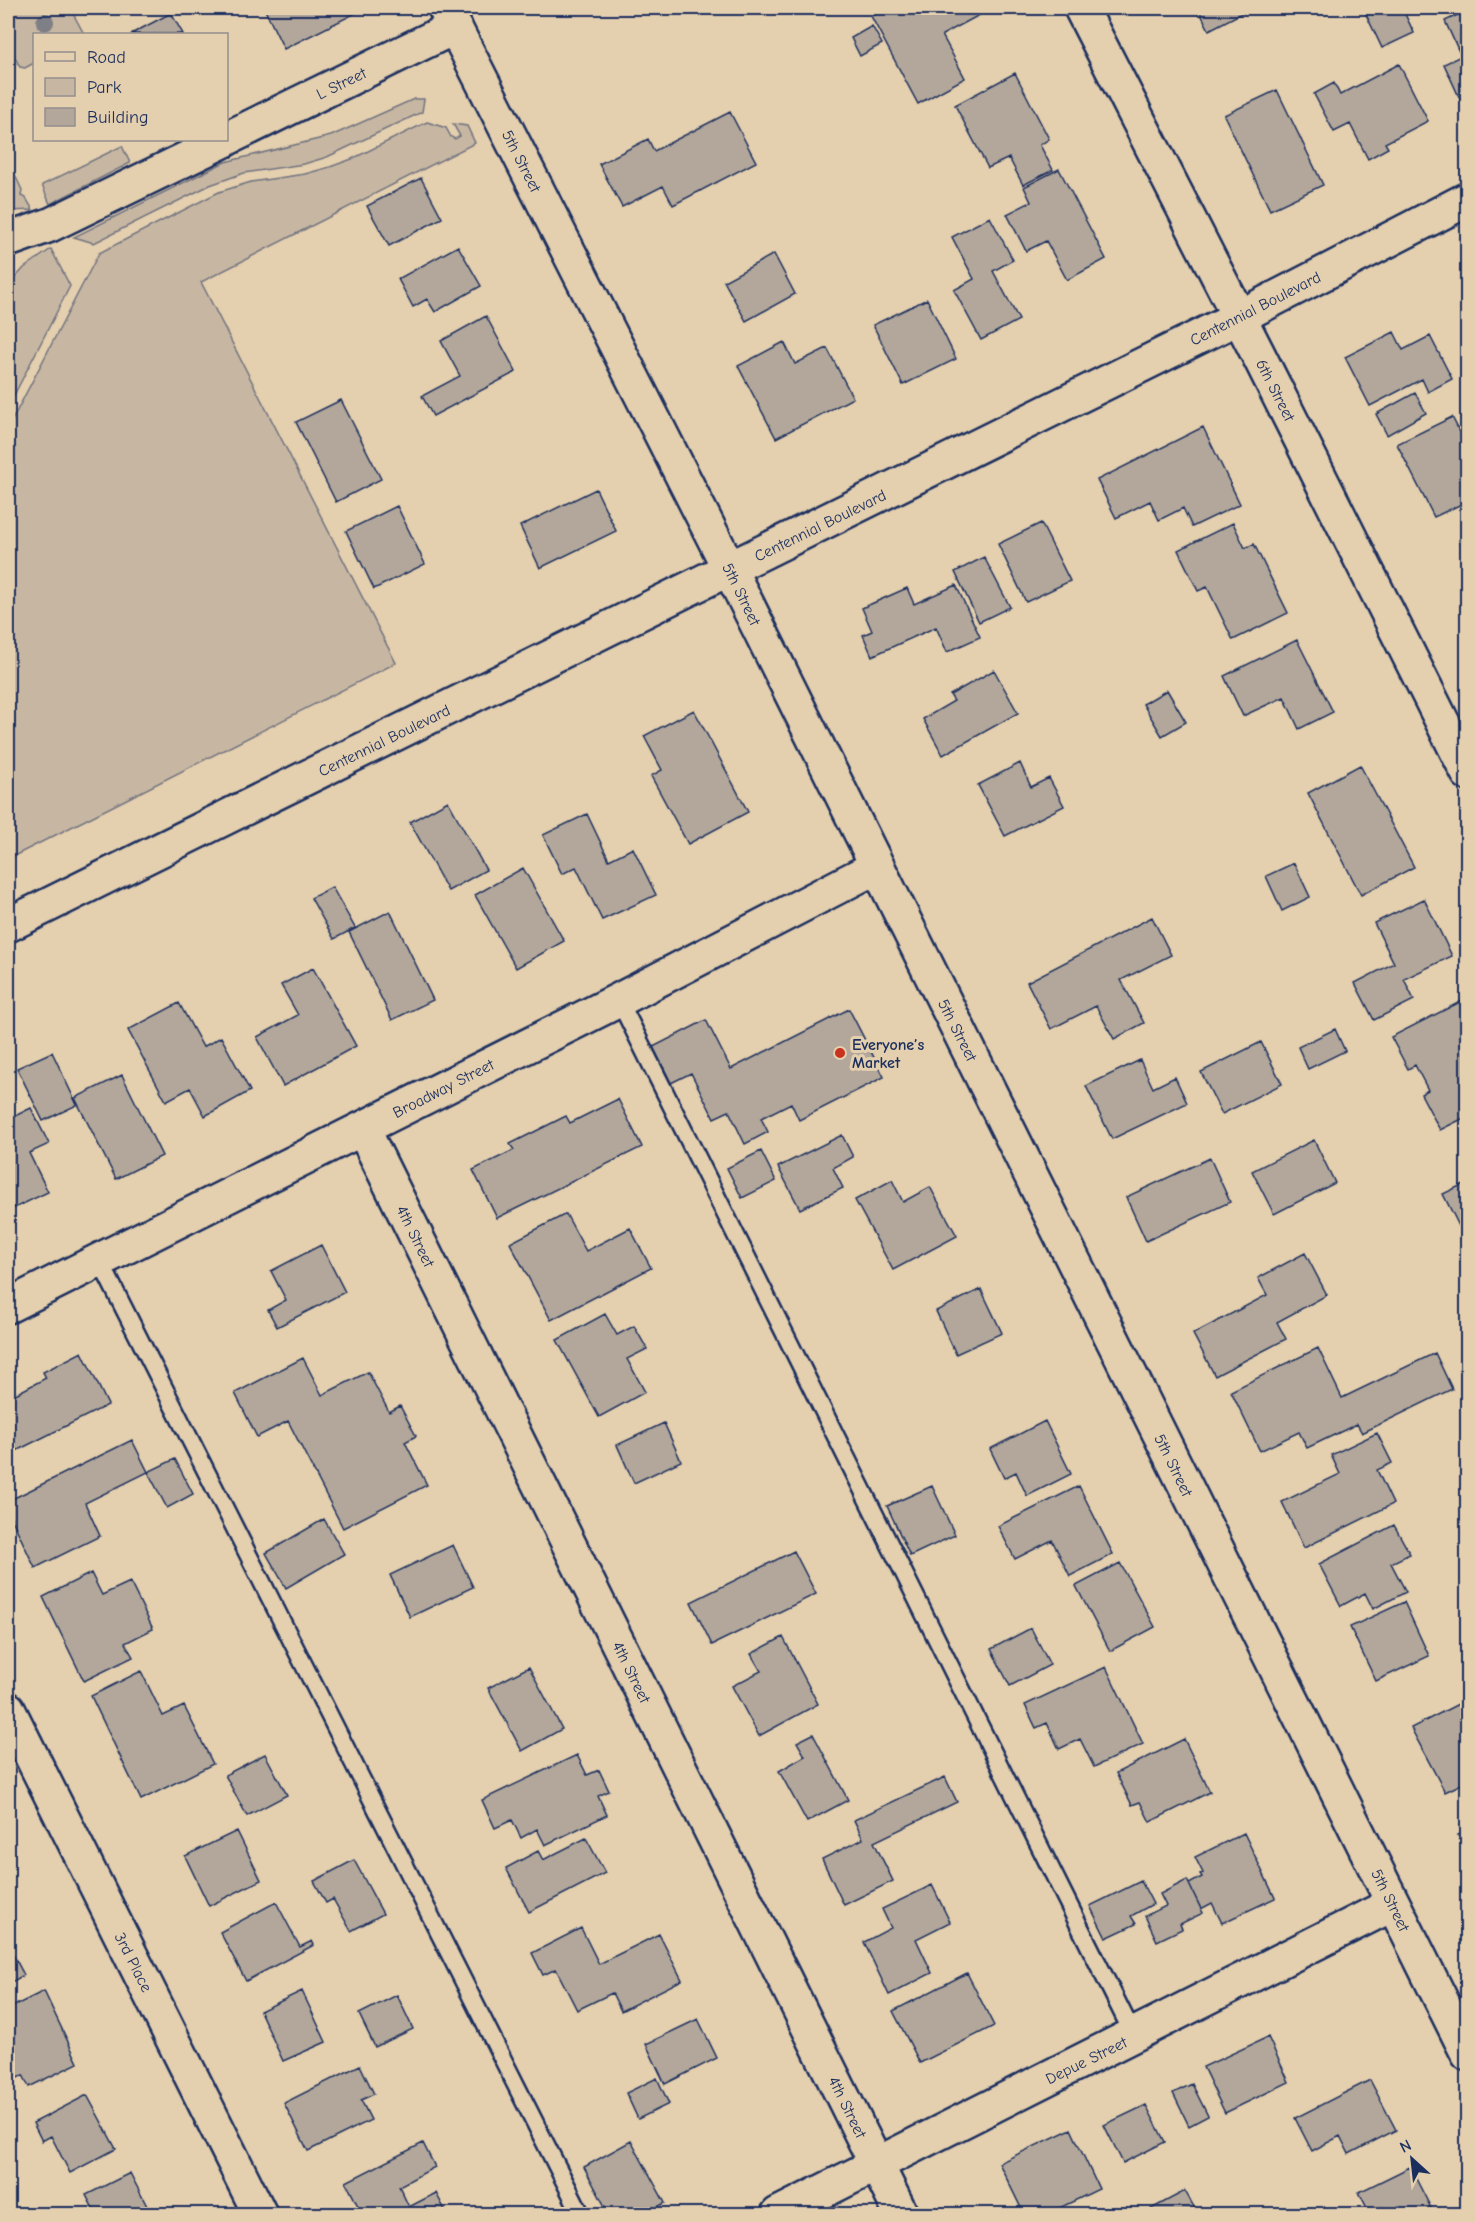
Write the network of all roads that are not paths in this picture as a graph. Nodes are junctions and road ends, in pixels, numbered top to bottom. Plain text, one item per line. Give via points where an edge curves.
1 (1081, 8) edge
2 (450, 17) edge
3 (228, 138) edge
4 (222, 141) edge
5 (1467, 199) edge
6 (8, 240) edge
7 (1239, 317) junction
8 (730, 570) junction
9 (1467, 773) edge
10 (876, 867) junction
11 (8, 925) edge
12 (619, 1000) junction
13 (363, 1129) junction
14 (99, 1259) junction
15 (8, 1306) edge
16 (8, 1709) edge
17 (1393, 1904) junction
18 (1134, 2036) junction
19 (1467, 2054) edge
20 (876, 2164) junction
21 (260, 2214) edge
22 (581, 2214) edge
23 (778, 2214) edge
24 (902, 2214) edge

1 - 7 street, 6th Street
2 - 3 street, L Street
2 - 8 street, 5th Street
4 - 6 street, L Street via 50,225
5 - 7 street, Centennial Boulevard
7 - 8 street, Centennial Boulevard
7 - 9 street, 6th Street
8 - 10 street, 5th Street
8 - 11 street, Centennial Boulevard
10 - 12 street, Broadway Street
10 - 17 street, 5th Street
12 - 13 street, Broadway Street
12 - 18 lane
13 - 14 street, Broadway Street
13 - 20 street, 4th Street
14 - 15 street, Broadway Street
14 - 22 lane
16 - 21 street, 3rd Place
17 - 18 street, Depue Street
17 - 19 street, 5th Street
18 - 20 street, Depue Street
20 - 23 street, Depue Street
20 - 24 street, 4th Street

